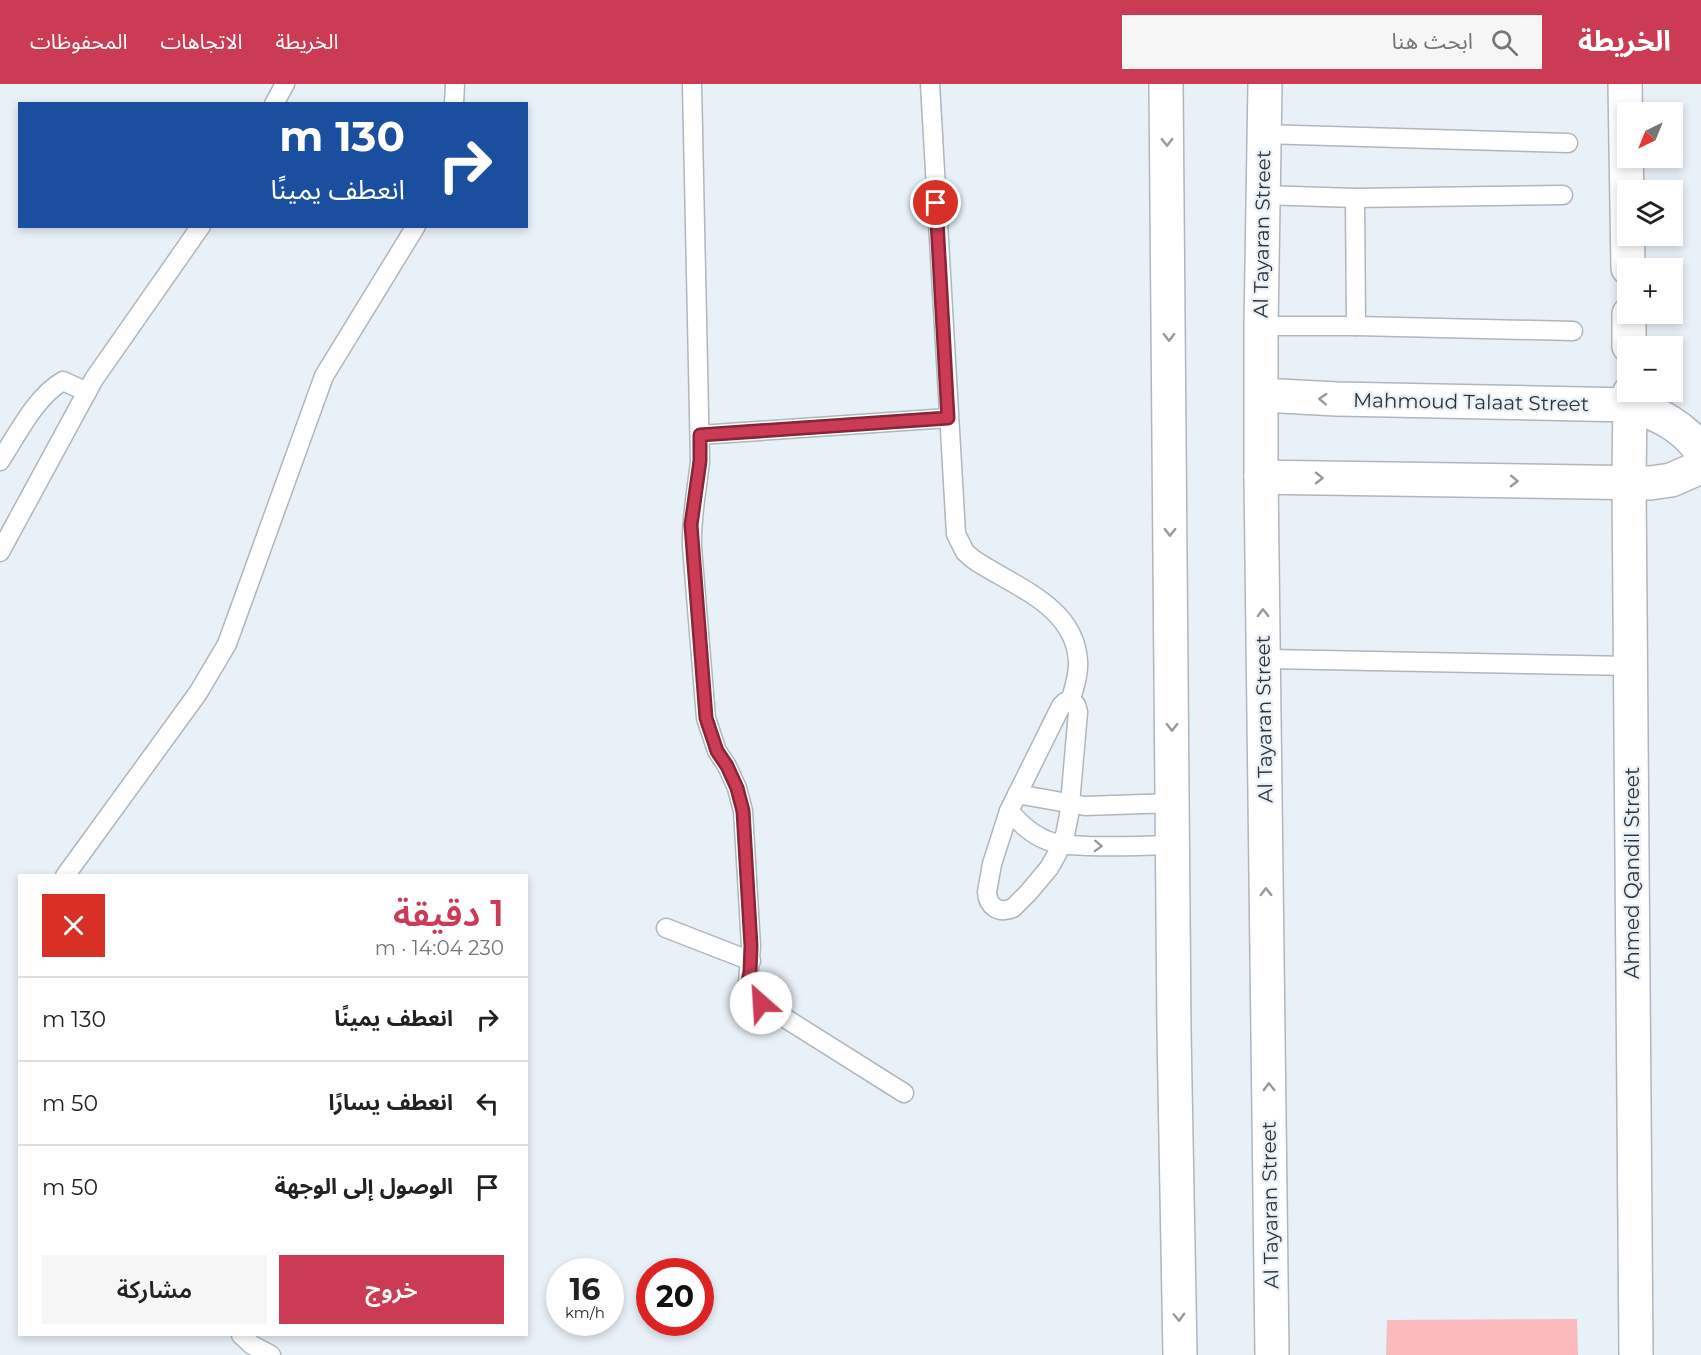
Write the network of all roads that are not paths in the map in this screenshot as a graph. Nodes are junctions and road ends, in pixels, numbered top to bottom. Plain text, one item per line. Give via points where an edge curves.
1 (285, 84) edge
2 (455, 84) edge
3 (692, 84) edge
4 (930, 84) edge
5 (1166, 84) edge
6 (1265, 84) edge
7 (1624, 84) edge
8 (275, 102) edge
9 (454, 102) edge
10 (1264, 134) junction
11 (1568, 143) dead end
12 (1263, 195) junction
13 (1563, 195) dead end
14 (1355, 198) junction
15 (200, 228) edge
16 (415, 228) edge
17 (1628, 258) edge
18 (1261, 326) junction
19 (1356, 326) junction
20 (1573, 331) dead end
21 (87, 392) junction
22 (1262, 395) junction
23 (1617, 398) edge
24 (1630, 402) edge
25 (1636, 402) edge
26 (948, 418) junction
27 (700, 435) junction
28 (1701, 451) edge
29 (0, 460) edge
30 (1701, 467) edge
31 (1261, 477) junction
32 (1629, 483) junction
33 (0, 552) edge
34 (1264, 659) junction
35 (1631, 666) junction
36 (1070, 702) junction
37 (1017, 794) junction
38 (1173, 803) junction
39 (1070, 804) junction
40 (1009, 811) junction
41 (1061, 845) junction
42 (1173, 845) junction
43 (66, 874) edge
44 (666, 928) dead end
45 (751, 961) junction
46 (904, 1092) dead end
47 (242, 1336) edge
48 (271, 1355) edge
49 (1180, 1355) edge
50 (1272, 1355) edge
51 (1636, 1355) edge

1 - 8 lane
2 - 9 lane
3 - 27 lane
4 - 26 lane
5 -> 38 main road
6 - 10 main road, Al Tayaran Street
7 - 17 main road
10 - 11 lane
10 - 12 main road, Al Tayaran Street
12 - 14 lane
12 - 18 main road, Al Tayaran Street
13 - 14 lane
14 - 19 lane
15 - 21 lane
16 - 43 lane via 324,376 227,644 198,693
18 - 19 lane
18 - 22 main road, Al Tayaran Street
19 - 20 lane
21 - 29 lane via 63,381 52,387
21 - 33 lane
23 -> 22 main road, Mahmoud Talaat Street via 1336,399
22 - 31 main road, Al Tayaran Street
24 - 32 main road, Ahmed Qandil Street
25 - 28 main road, Mahmoud Talaat Street via 1676,425
26 - 27 lane
26 - 36 lane via 956,534 973,559 1039,599 1062,619 1076,646 1078,661
27 - 45 lane via 691,525 706,718 743,811
30 - 32 main road via 1671,480
31 -> 32 main road
34 -> 31 main road, Al Tayaran Street
32 - 35 main road, Ahmed Qandil Street
34 - 35 lane
50 -> 34 main road, Al Tayaran Street
35 - 51 main road, Ahmed Qandil Street
36 - 37 lane via 1061,706
36 - 39 lane via 1078,712
37 - 39 lane
37 - 40 lane
38 - 39 lane
38 - 42 main road
39 - 41 lane
40 - 41 lane via 1032,832
40 - 41 lane via 987,892 987,899 995,908 1013,908 1049,868
41 -> 42 lane
42 -> 49 main road
44 - 45 lane
45 - 46 lane via 748,982 754,998
47 - 48 lane

